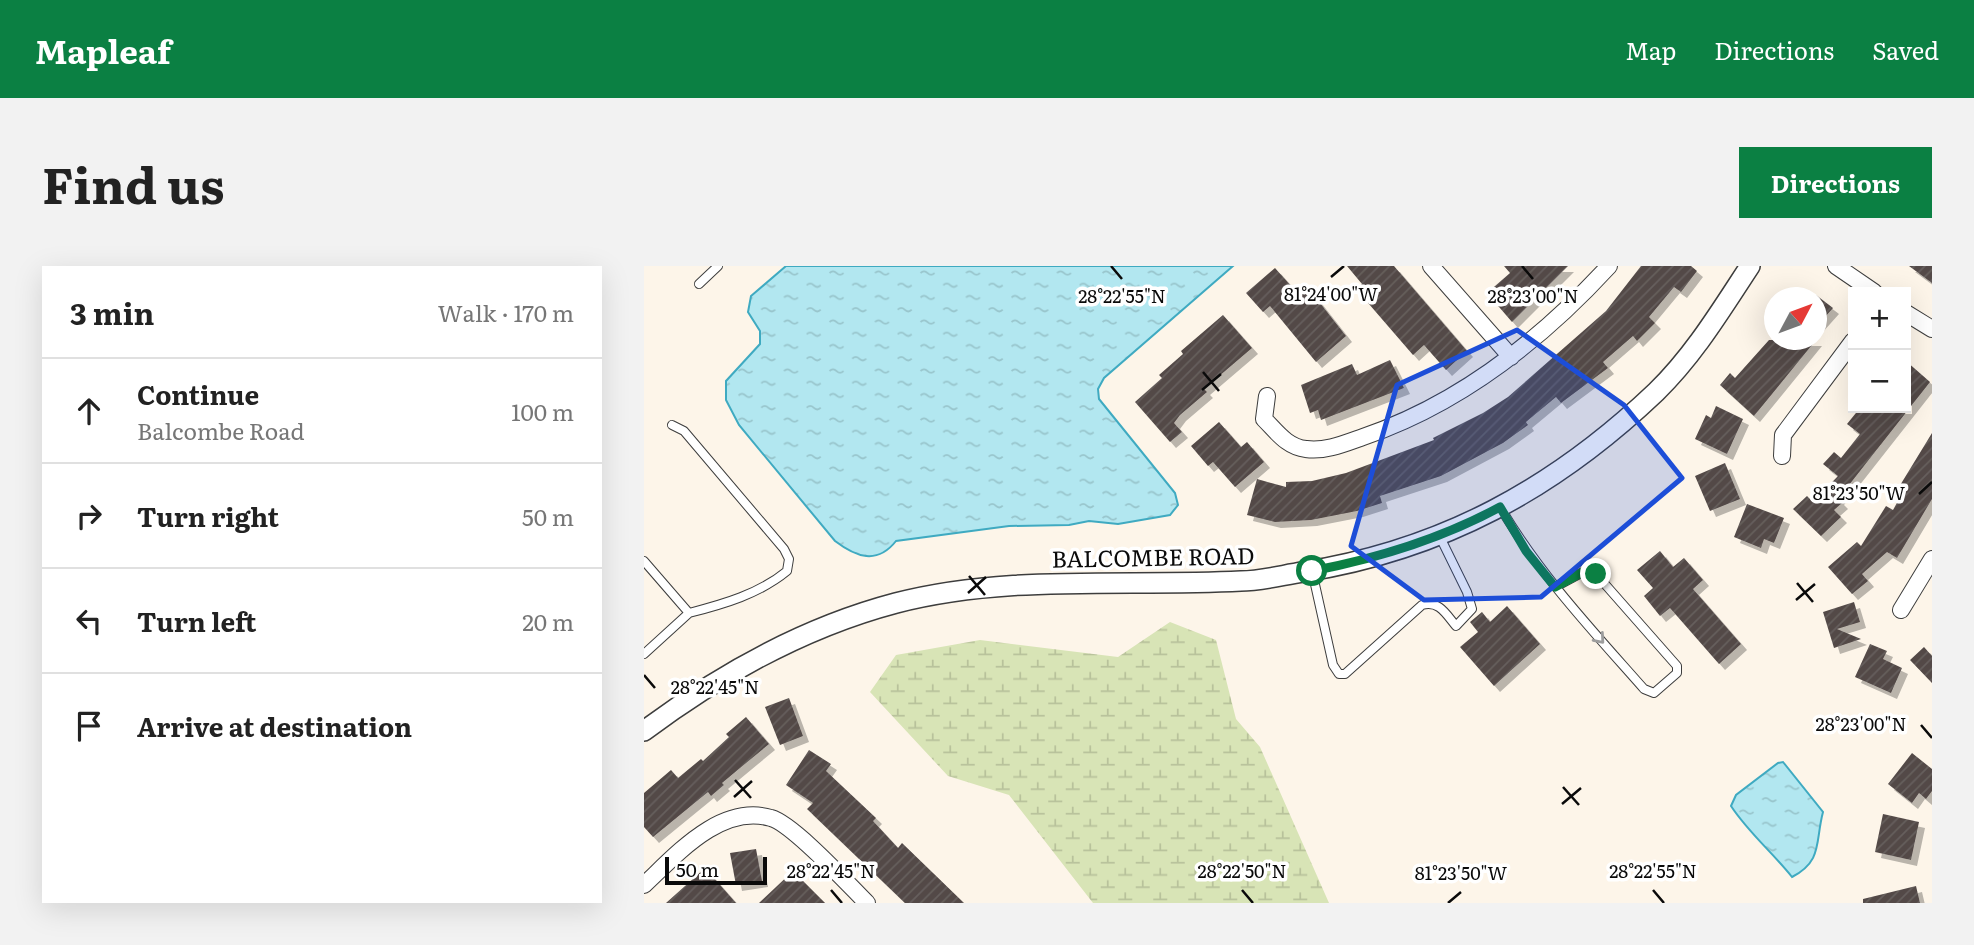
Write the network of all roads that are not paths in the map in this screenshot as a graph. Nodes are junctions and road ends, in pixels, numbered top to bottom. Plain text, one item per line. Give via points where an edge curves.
1 (719, 266) edge
2 (1431, 266) edge
3 (1609, 266) edge
4 (1750, 266) edge
5 (1836, 266) edge
6 (699, 284) dead end
7 (1867, 287) edge
8 (1911, 316) edge
9 (1932, 329) edge
10 (1848, 348) edge
11 (1511, 357) junction
12 (1267, 396) dead end
13 (672, 425) dead end
14 (1782, 456) dead end
15 (1500, 507) junction
16 (1440, 537) junction
17 (1932, 559) edge
18 (644, 561) edge
19 (1312, 571) junction
20 (1555, 587) junction
21 (1901, 610) dead end
22 (689, 613) junction
23 (644, 654) edge
24 (644, 731) edge
25 (647, 876) edge
26 (867, 903) edge

1 - 6 lane
2 - 11 street
3 - 11 street via 1570,308
4 - 15 street, BALCOMBE ROAD via 1704,335 1657,390 1548,481
5 - 7 street
8 - 9 street
10 - 14 street via 1783,435
11 - 12 street via 1403,424 1335,446 1307,450 1287,443 1264,419
13 - 22 lane via 684,431 789,559 787,571 773,583
15 - 16 street, BALCOMBE ROAD
15 - 20 lane via 1526,551
16 - 19 street, BALCOMBE ROAD via 1364,561
16 - 19 lane via 1472,609 1456,626 1439,606 1422,605 1345,674 1339,674 1333,665
17 - 21 street
18 - 22 lane
19 - 24 street, BALCOMBE ROAD via 1244,581 989,587 896,603 810,632 708,686
20 -> 20 lane via 1644,689 1654,693 1677,673 1677,666 1596,574 1583,572
22 - 23 lane
25 - 26 street via 706,831 742,814 772,818

